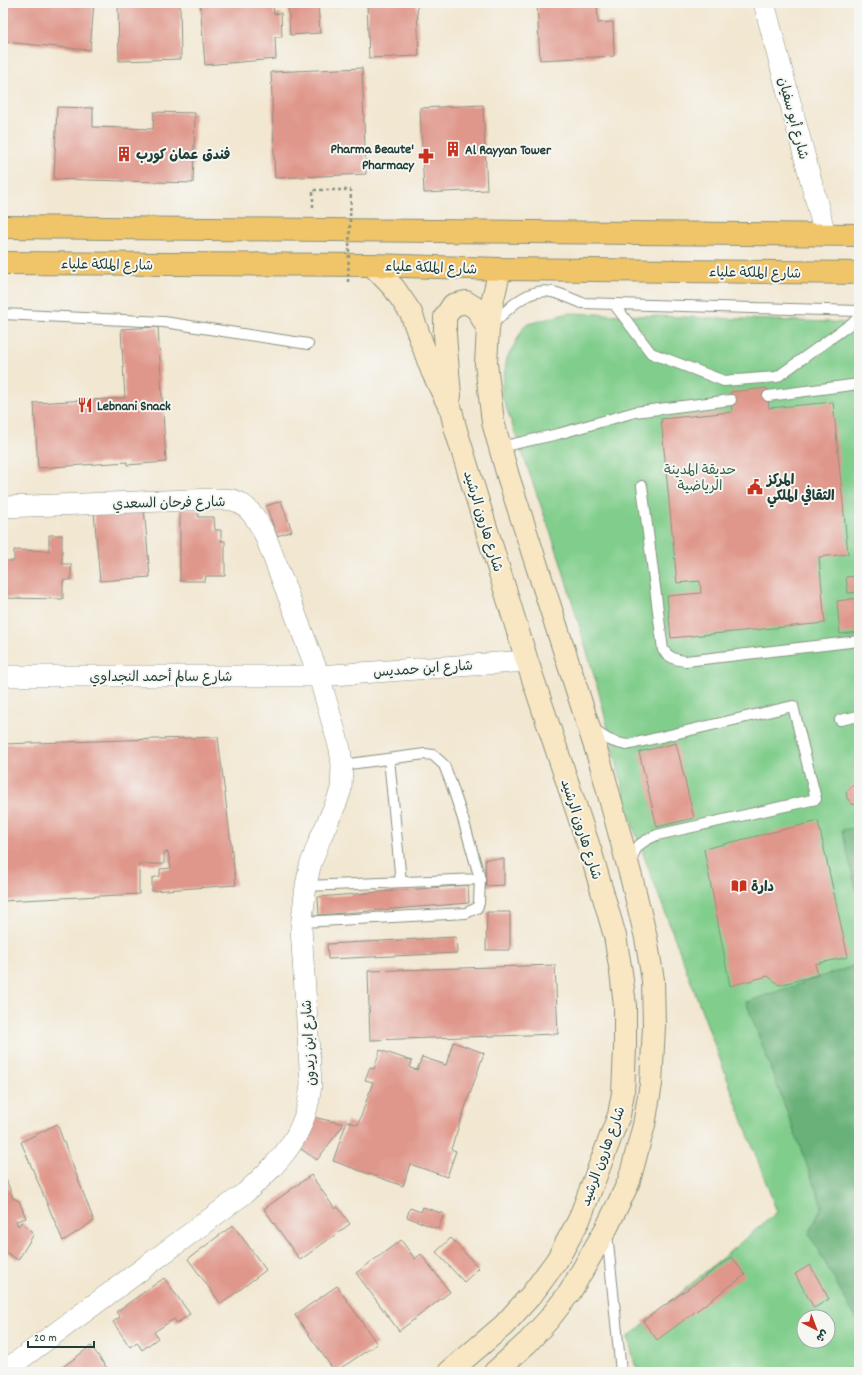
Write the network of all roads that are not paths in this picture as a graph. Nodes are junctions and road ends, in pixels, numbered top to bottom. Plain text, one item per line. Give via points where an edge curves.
1 (764, 3) edge
2 (3, 227) edge
3 (825, 234) junction
4 (859, 235) edge
5 (3, 263) edge
6 (372, 265) junction
7 (500, 269) junction
8 (859, 273) edge
9 (614, 304) junction
10 (859, 311) edge
11 (3, 314) edge
12 (859, 318) edge
13 (488, 329) junction
14 (308, 344) dead end
15 (859, 384) edge
16 (768, 396) dead end
17 (731, 400) dead end
18 (451, 410) junction
19 (500, 446) junction
20 (642, 486) dead end
21 (3, 507) edge
22 (859, 641) edge
23 (527, 661) junction
24 (3, 676) edge
25 (319, 676) junction
26 (859, 716) edge
27 (840, 720) dead end
28 (587, 721) junction
29 (389, 759) junction
30 (342, 765) junction
31 (631, 874) junction
32 (480, 879) junction
33 (401, 882) junction
34 (306, 886) junction
35 (302, 922) junction
36 (607, 1227) junction
37 (504, 1325) junction
38 (528, 1342) junction
39 (3, 1370) edge
40 (502, 1371) edge
41 (449, 1372) edge
42 (621, 1372) edge

1 - 3 street, شارع أبو سفيان
2 - 3 main road
3 - 4 main road
5 - 6 main road, شارع الملكة علياء
6 - 7 main road, شارع الملكة علياء
6 - 18 main road, شارع هارون الرشيد via 394,288 411,313 432,371
7 - 8 main road, شارع الملكة علياء
7 - 13 main road, شارع هارون الرشيد
9 - 10 lane
9 - 12 lane via 651,353 724,381 777,377
9 - 13 lane via 582,303 552,292 532,294 510,306
11 - 14 lane via 164,322
13 - 18 main road via 477,309 466,302 453,305 445,317
13 - 19 main road, شارع هارون الرشيد via 486,362 493,422
15 - 16 lane
17 - 19 lane via 635,412 558,434
18 - 23 main road, شارع هارون الرشيد
19 - 28 main road, شارع هارون الرشيد
20 - 22 lane via 663,650 667,655 675,660 686,661
21 - 25 street, شارع فرحان السعدي via 201,499 234,501 246,508 265,535
23 - 25 street, شارع ابن حمديس
23 - 37 main road, شارع هارون الرشيد via 591,853 614,936 625,1006 625,1048 623,1093 619,1115 579,1220 557,1260 532,1294
24 - 25 street, شارع سالم أحمد النجداوي
25 - 30 street, شارع ابن زيدون via 340,749
26 - 27 lane
28 - 31 main road, شارع هارون الرشيد
28 - 31 lane via 605,737 617,743 627,744 793,706 816,799 657,835 642,842 632,854
29 - 30 lane
29 - 32 lane via 425,754 432,755 444,764
29 - 33 lane
30 - 34 street, شارع ابن زيدون via 339,795 315,852
31 - 36 main road, شارع هارون الرشيد via 653,980 651,1084 644,1125 629,1181
32 - 33 lane
32 - 35 lane via 477,908 466,913
33 - 34 lane
34 - 35 street, شارع ابن زيدون
35 - 39 street, شارع ابن زيدون via 311,1083 306,1116 292,1144 272,1169 245,1193
36 - 38 main road, شارع هارون الرشيد via 570,1292
36 - 42 lane
37 - 38 main road
37 - 41 main road, شارع هارون الرشيد
38 - 40 main road, شارع هارون الرشيد

